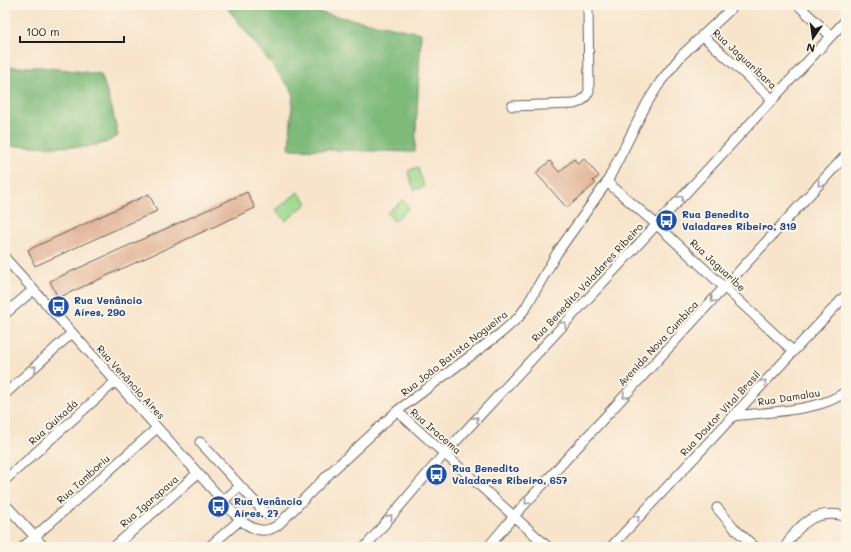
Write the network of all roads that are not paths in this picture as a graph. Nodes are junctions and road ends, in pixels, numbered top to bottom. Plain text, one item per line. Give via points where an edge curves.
1 (735, 5) edge
2 (798, 5) edge
3 (588, 8) dead end
4 (846, 20) edge
5 (702, 35) junction
6 (831, 36) junction
7 (773, 100) junction
8 (512, 106) dead end
9 (846, 155) edge
10 (607, 182) junction
11 (656, 224) junction
12 (5, 258) edge
13 (725, 287) junction
14 (33, 290) junction
15 (846, 295) edge
16 (5, 314) edge
17 (72, 333) junction
18 (793, 351) junction
19 (116, 381) junction
20 (846, 391) edge
21 (5, 394) edge
22 (397, 411) junction
23 (732, 416) junction
24 (157, 428) junction
25 (200, 442) dead end
26 (445, 453) junction
27 (198, 472) junction
28 (5, 480) edge
29 (240, 486) junction
30 (223, 501) junction
31 (5, 504) edge
32 (717, 508) dead end
33 (266, 514) dead end
34 (514, 516) junction
35 (846, 516) edge
36 (240, 520) junction
37 (35, 536) junction
38 (23, 547) edge
39 (44, 547) edge
40 (114, 547) edge
41 (209, 547) edge
42 (365, 547) edge
43 (488, 547) edge
44 (548, 547) edge
45 (611, 547) edge
46 (755, 547) edge
47 (785, 547) edge

1 - 5 street, Rua João Batista Nogueira
2 - 6 street
3 - 8 street via 587,96 574,104
4 - 6 street, Rua Benedito Valadares Ribeiro
5 - 7 street, Rua Jaguaribara
5 - 10 street, Rua João Batista Nogueira via 657,86
6 - 7 street, Rua Benedito Valadares Ribeiro
11 -> 7 street, Rua Benedito Valadares Ribeiro
9 -> 13 street, Avenida Nova Cumbica
10 - 11 street, Rua Jaguaribe
10 - 22 street, Rua João Batista Nogueira via 557,253 526,307 511,326
11 - 13 street, Rua Jaguaribe
26 -> 11 street, Rua Benedito Valadares Ribeiro
12 - 14 street, Rua Venâncio Aíres
13 - 18 street, Rua Jaguaribe
13 -> 34 street, Avenida Nova Cumbica
14 - 16 street
14 - 17 street, Rua Venâncio Aíres
15 - 18 street, Rua Doutor Vital Brasil
17 - 19 street, Rua Venâncio Aíres
21 -> 17 street
23 -> 18 street, Rua Doutor Vital Brasil
19 - 24 street, Rua Venâncio Aíres
19 - 28 street, Rua Quixadá
20 - 23 street, Rua Damalau via 823,403 797,409
22 - 26 street, Rua Iracema
22 - 36 street, Rua João Batista Nogueira via 278,525 261,531 249,527
45 -> 23 street, Rua Doutor Vital Brasil
24 - 27 street, Rua Venâncio Aíres
24 - 37 street, Rua Tamboriu
25 - 29 street
26 - 34 street, Rua Iracema
42 -> 26 street, Rua Benedito Valadares Ribeiro
27 - 30 street, Rua Venâncio Aíres
27 - 40 street, Rua Igarapava
29 - 30 street
29 - 33 street
30 - 36 street, Rua Venâncio Aíres
31 - 37 street
32 - 46 street
34 - 43 street, Avenida Nova Cumbica
34 - 44 street, Rua Iracema
35 - 47 street via 816,516 805,522
36 - 41 street
37 - 38 street, Rua Tamboriu
37 - 39 street

